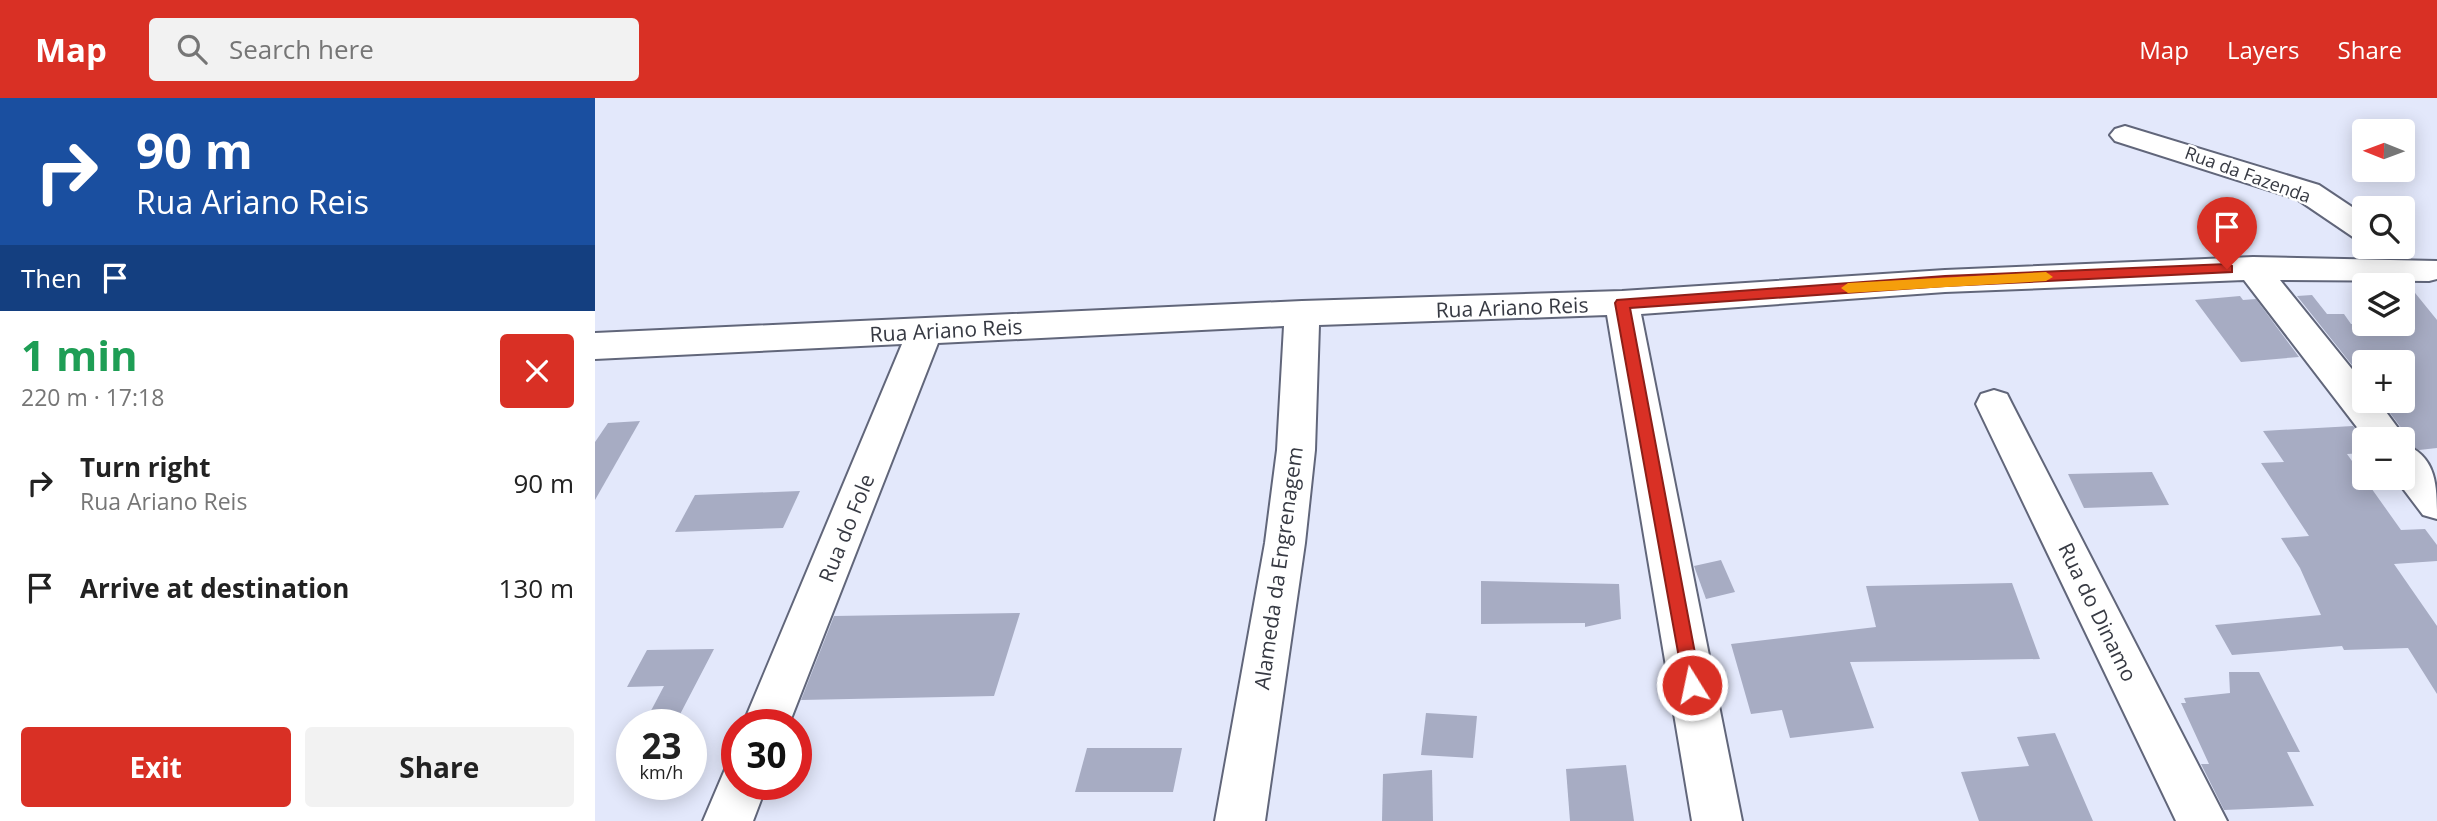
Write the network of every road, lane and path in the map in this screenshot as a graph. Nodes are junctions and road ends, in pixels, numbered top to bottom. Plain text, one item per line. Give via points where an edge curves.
1 (2125, 135) dead end
2 (2352, 222) edge
3 (2411, 259) edge
4 (2253, 268) junction
5 (2433, 273) edge
6 (1622, 303) junction
7 (1302, 313) junction
8 (925, 331) junction
9 (595, 346) edge
10 (1994, 404) dead end
11 (2378, 427) edge
12 (2415, 475) edge
13 (2437, 503) edge
14 (773, 709) edge
15 (737, 800) edge
16 (728, 821) edge
17 (1240, 821) edge
18 (1717, 821) edge
19 (2203, 821) edge

1 - 2 street, Rua da Fazenda via 2308,192
3 - 5 street
4 - 5 street, Rua Ariano Reis
4 - 6 street, Rua Ariano Reis via 1945,281
4 - 11 street
6 - 7 street, Rua Ariano Reis
6 - 18 street
7 - 8 street, Rua Ariano Reis
7 - 17 street, Alameda da Engrenagem via 1291,490
8 - 9 street, Rua Ariano Reis
8 - 14 street, Rua do Fole
10 - 19 street, Rua do Dinamo
12 - 13 street
15 - 16 street

